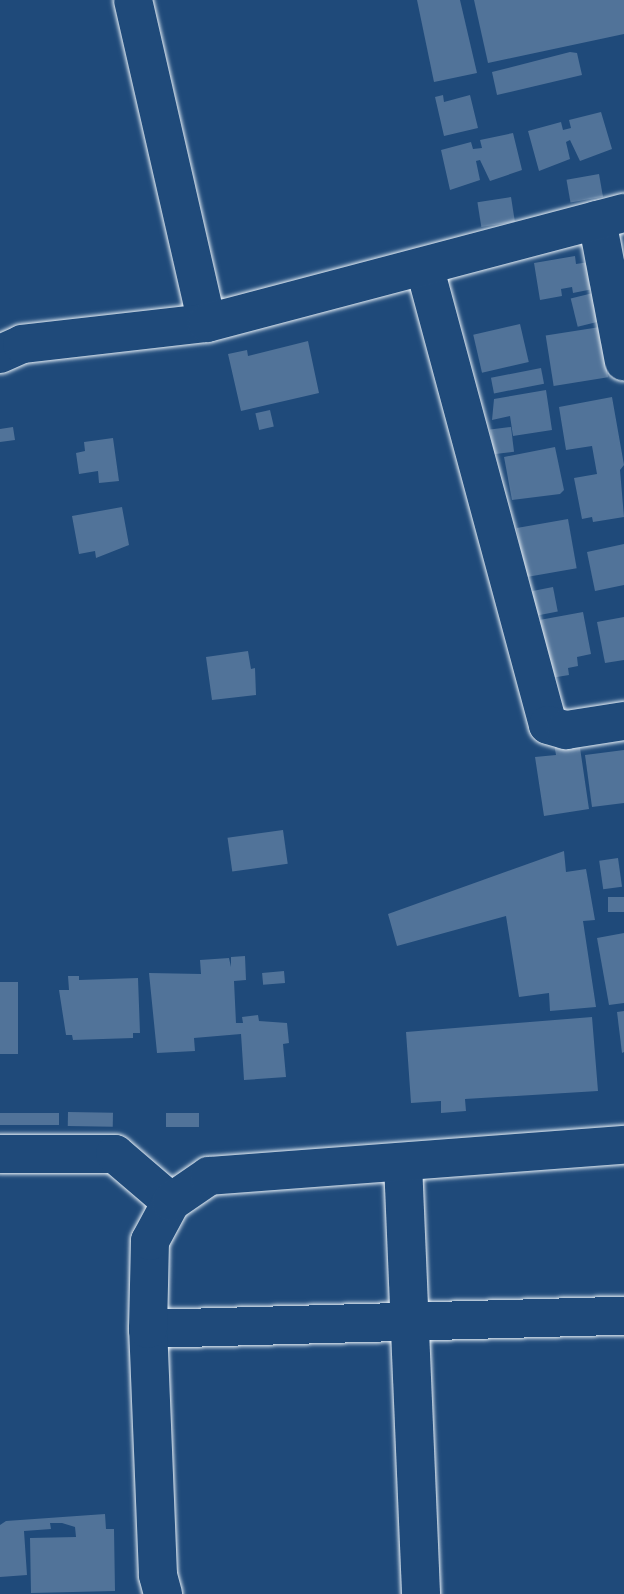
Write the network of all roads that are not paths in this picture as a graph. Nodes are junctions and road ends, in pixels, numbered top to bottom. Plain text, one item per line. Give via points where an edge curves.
1 (133, 0) edge
2 (610, 216) edge
3 (425, 269) junction
4 (207, 323) junction
5 (0, 355) edge
6 (624, 361) edge
7 (624, 721) edge
8 (624, 1145) edge
9 (0, 1154) edge
10 (403, 1163) junction
11 (171, 1202) junction
12 (624, 1316) edge
13 (409, 1322) junction
14 (148, 1329) junction
15 (163, 1594) edge
16 (421, 1594) edge

1 - 4 street
2 - 3 street
2 - 6 street
3 - 4 street
3 - 7 street via 548,724 566,730
4 - 5 street via 22,344
8 - 10 street
9 - 11 street via 115,1154
10 - 11 street via 209,1176
10 - 13 street
11 - 14 street via 150,1241
12 - 13 street
13 - 14 street
13 - 16 street
14 - 15 street via 158,1576

